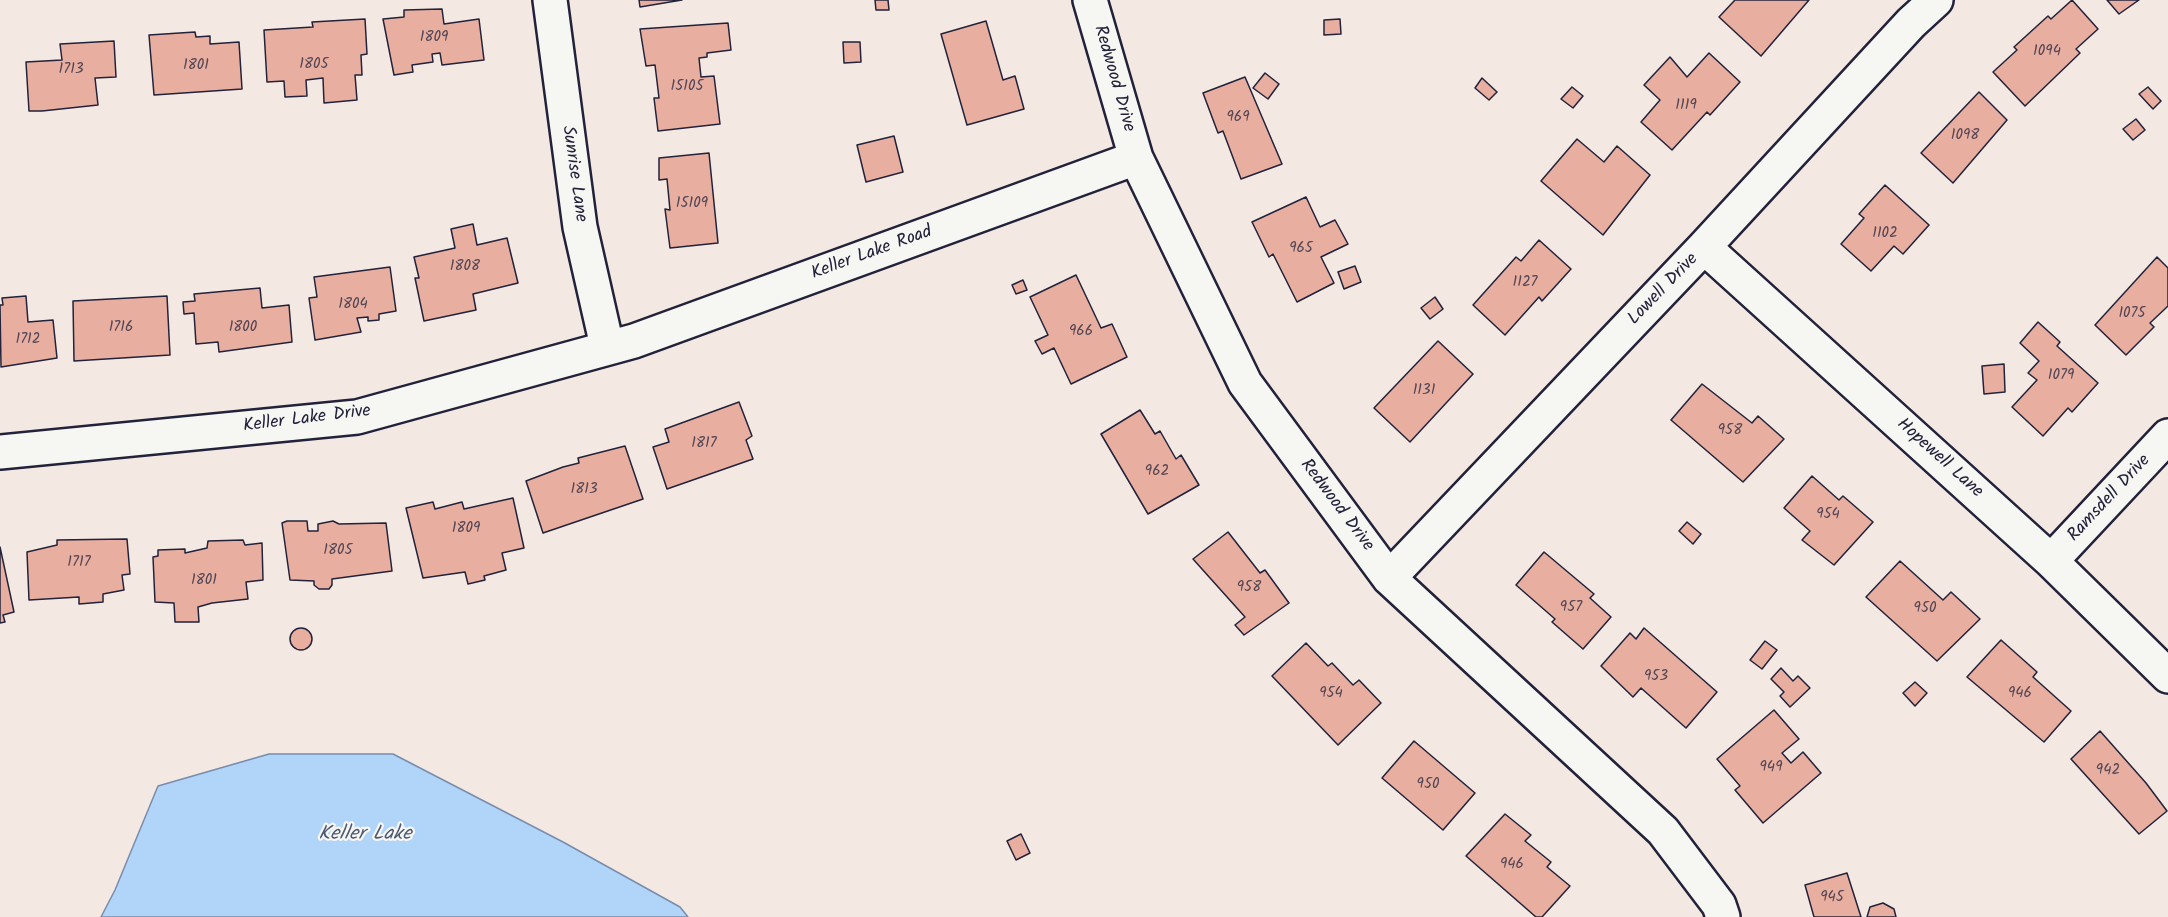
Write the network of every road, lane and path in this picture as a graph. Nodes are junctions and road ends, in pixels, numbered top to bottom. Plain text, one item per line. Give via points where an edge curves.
1 (550, 0) edge
2 (1090, 0) edge
3 (1936, 0) edge
4 (1136, 158) junction
5 (1704, 247) junction
6 (607, 346) junction
7 (2168, 436) edge
8 (0, 452) edge
9 (2051, 561) junction
10 (1389, 578) junction
11 (2168, 676) edge
12 (1723, 917) edge

1 - 6 street, Sunrise Lane via 580,227
2 - 4 street, Redwood Drive
3 - 5 street, Lowell Drive
4 - 6 street, Keller Lake Road via 634,341
4 - 10 street, Redwood Drive via 1245,383
5 - 9 street, Hopewell Lane
5 - 10 street, Lowell Drive
6 - 8 street, Keller Lake Drive via 357,417
7 - 9 street, Ramsdell Drive
9 - 11 street, Hopewell Lane
10 - 12 street, Redwood Drive via 1663,831 1719,905

